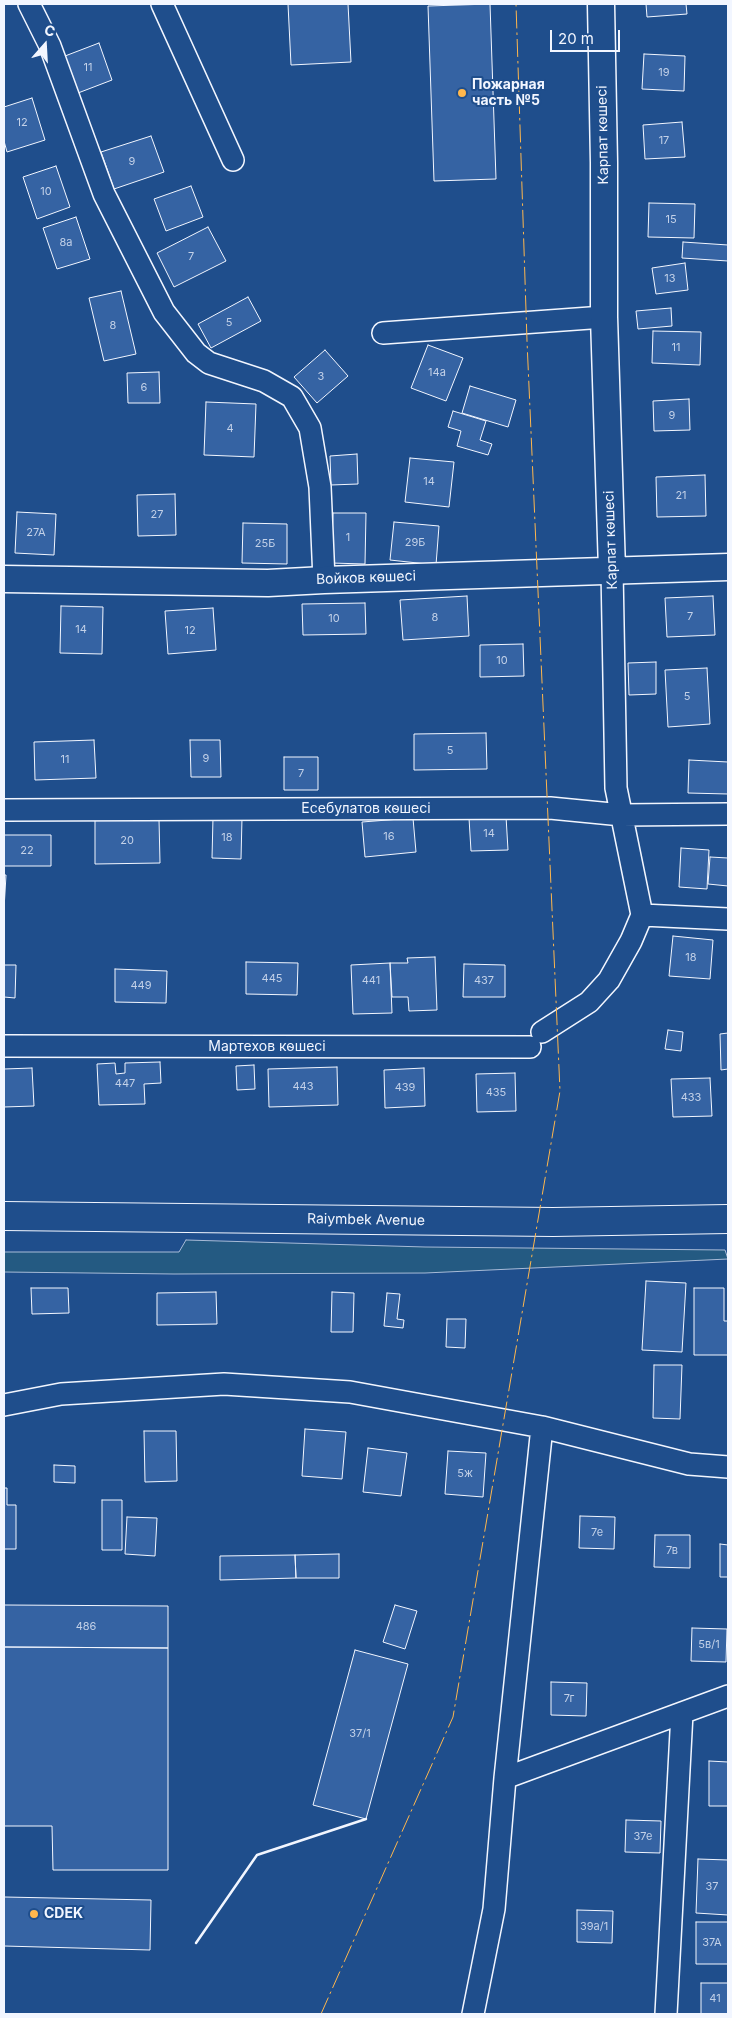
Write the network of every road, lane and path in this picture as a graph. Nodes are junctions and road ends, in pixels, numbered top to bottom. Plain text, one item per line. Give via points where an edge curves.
1 (29, 4) edge
2 (162, 4) edge
3 (601, 4) edge
4 (233, 160) dead end
5 (604, 318) junction
6 (383, 333) dead end
7 (728, 567) edge
8 (612, 570) junction
9 (4, 579) edge
10 (324, 580) junction
11 (4, 810) edge
12 (728, 814) edge
13 (622, 815) junction
14 (642, 915) junction
15 (728, 919) edge
16 (4, 1046) edge
17 (4, 1216) edge
18 (728, 1219) edge
19 (4, 1405) edge
20 (542, 1427) junction
21 (728, 1467) edge
22 (728, 1696) edge
23 (682, 1713) junction
24 (505, 1778) junction
25 (474, 2014) edge
26 (666, 2014) edge

1 - 10 street via 50,46 104,194 164,312 196,353 209,363 264,380 292,397 310,428 320,487
2 - 4 street
3 - 5 street, Карпат көшесі
5 - 6 street
5 - 8 street, Карпат көшесі
7 - 8 street, Войков көшесі
8 - 10 street, Войков көшесі
8 - 13 street, Карпат көшесі via 616,788
9 - 10 street, Войков көшесі via 268,583
11 - 13 street, Есебулатов көшесі via 550,808
12 - 13 street, Есебулатов көшесі
13 - 14 street, Карпат көшесі
14 - 15 street
14 - 16 street, Мартехов көшесі via 609,980 589,1002 536,1040
17 - 18 main road, Raiymbek Avenue via 553,1222
19 - 20 street via 60,1394 224,1384 350,1392
20 - 21 street via 689,1464
20 - 24 street
22 - 23 street
23 - 24 street
23 - 26 street
24 - 25 street via 494,1909

